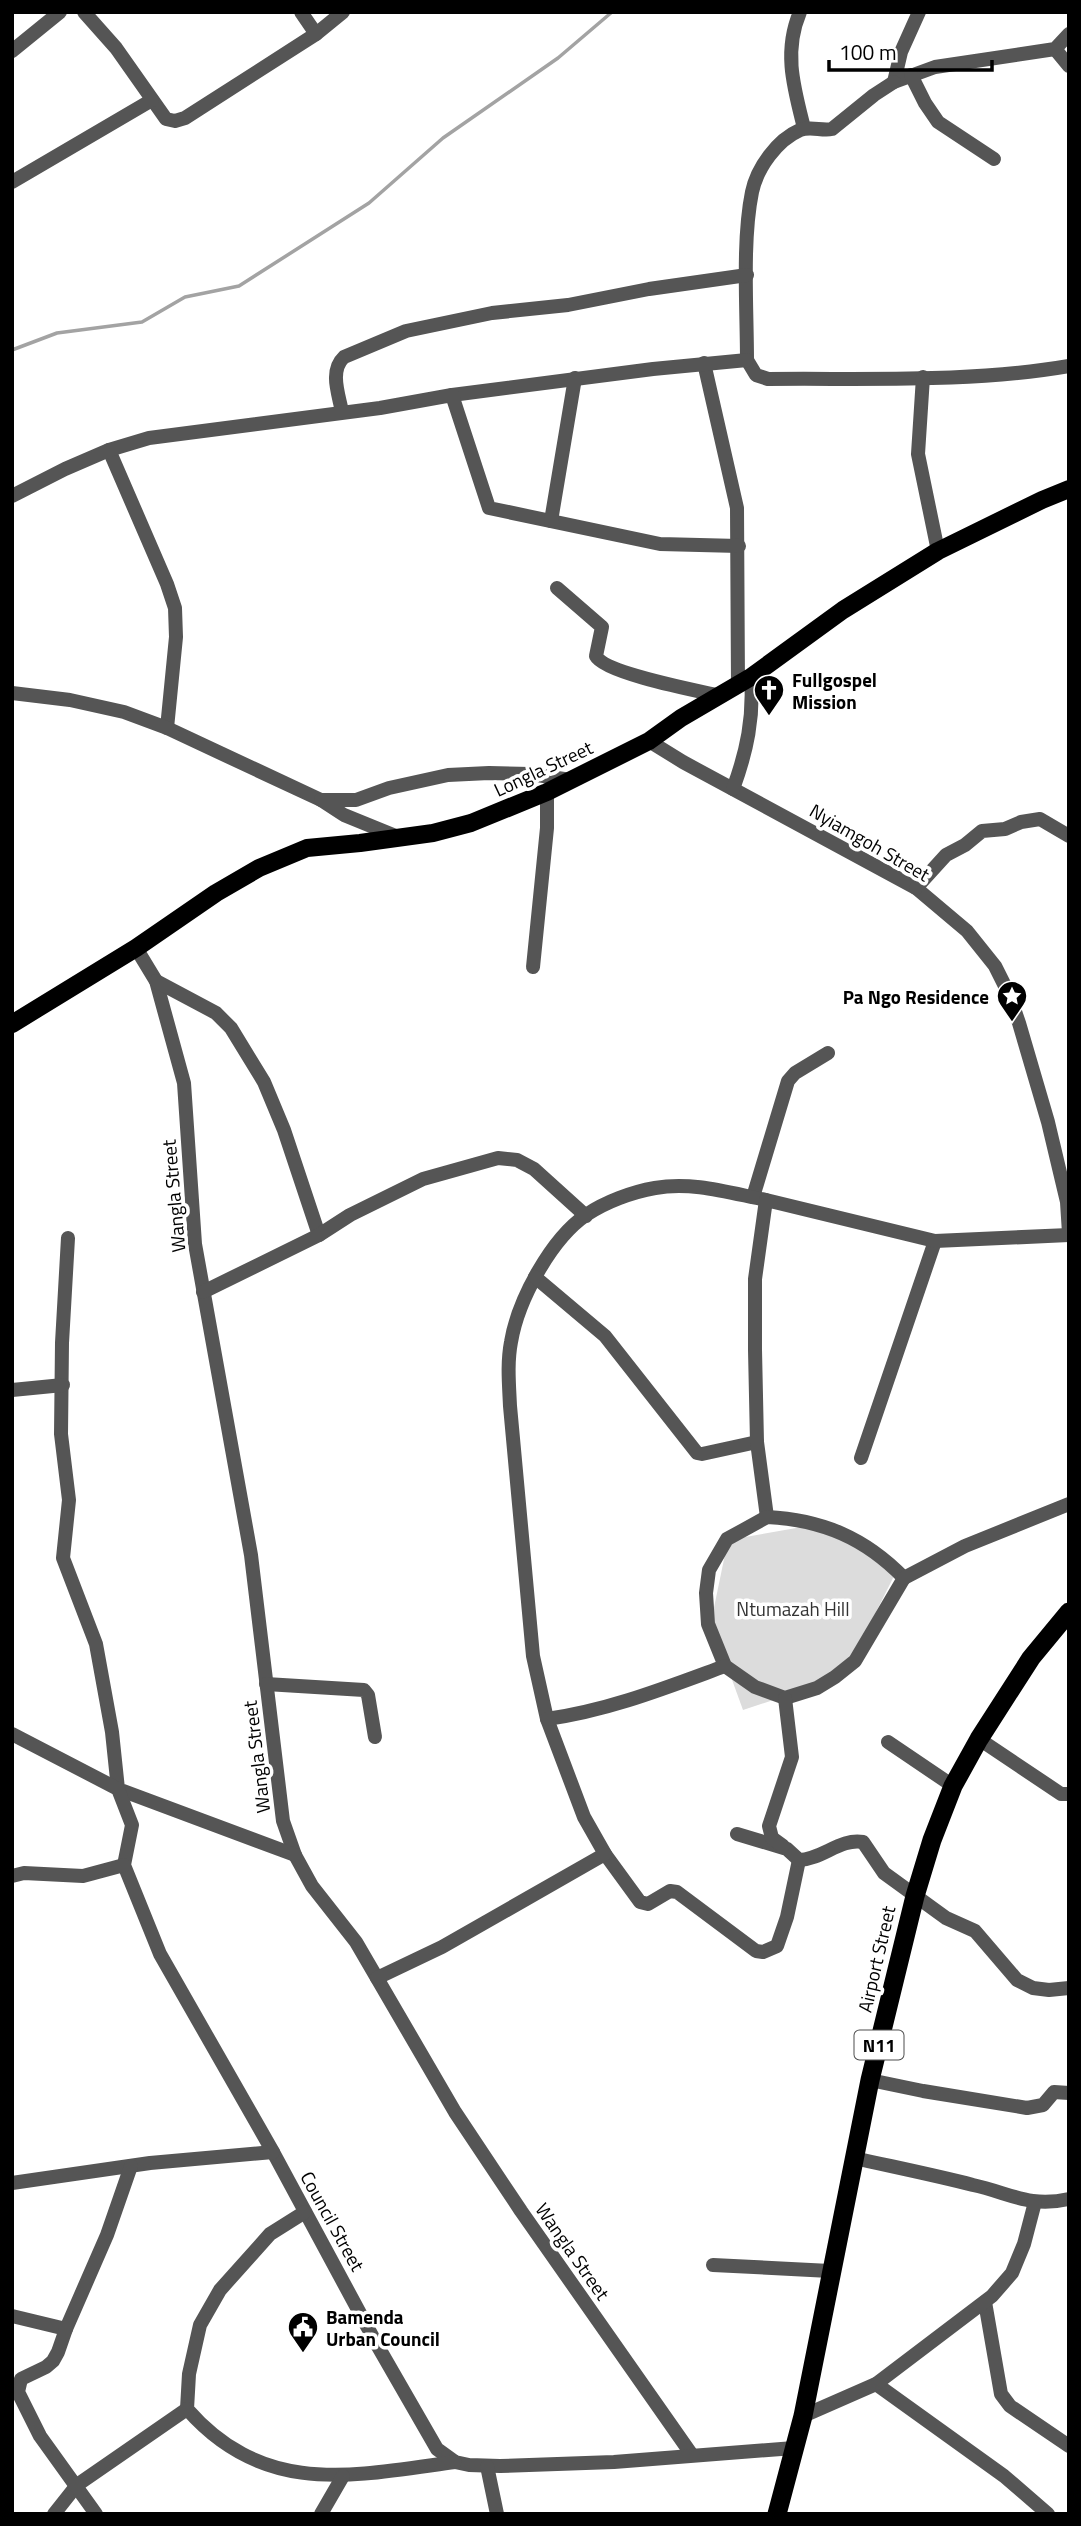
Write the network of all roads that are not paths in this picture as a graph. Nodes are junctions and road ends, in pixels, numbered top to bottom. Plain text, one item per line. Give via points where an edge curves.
1 (60, 12) edge
2 (84, 12) edge
3 (301, 12) edge
4 (343, 12) edge
5 (800, 12) edge
6 (919, 12) edge
7 (316, 34) junction
8 (1069, 34) edge
9 (1055, 49) junction
10 (12, 51) edge
11 (1069, 66) edge
12 (911, 75) junction
13 (894, 82) junction
14 (152, 100) junction
15 (804, 128) junction
16 (994, 159) dead end
17 (12, 182) edge
18 (747, 275) junction
19 (747, 360) junction
20 (704, 363) junction
21 (1069, 366) edge
22 (923, 377) junction
23 (575, 378) junction
24 (452, 395) junction
25 (342, 412) junction
26 (109, 450) junction
27 (1069, 489) edge
28 (12, 496) edge
29 (551, 521) junction
30 (738, 546) junction
31 (938, 551) junction
32 (558, 587) dead end
33 (745, 681) junction
34 (12, 693) edge
35 (721, 696) junction
36 (167, 728) junction
37 (649, 741) junction
38 (571, 780) junction
39 (733, 789) junction
40 (547, 792) junction
41 (321, 800) junction
42 (1069, 836) edge
43 (398, 837) junction
44 (916, 888) junction
45 (136, 948) junction
46 (533, 967) dead end
47 (156, 981) junction
48 (12, 1024) edge
49 (828, 1053) dead end
50 (760, 1199) junction
51 (1068, 1202) edge
52 (586, 1216) junction
53 (1069, 1234) edge
54 (318, 1235) junction
55 (68, 1238) dead end
56 (934, 1241) junction
57 (535, 1277) junction
58 (203, 1292) junction
59 (63, 1385) junction
60 (12, 1390) edge
61 (757, 1442) junction
62 (860, 1458) dead end
63 (1069, 1504) edge
64 (767, 1517) junction
65 (904, 1578) junction
66 (1069, 1612) edge
67 (725, 1666) junction
68 (266, 1684) junction
69 (785, 1698) junction
70 (547, 1719) junction
71 (12, 1734) edge
72 (375, 1737) dead end
73 (979, 1739) junction
74 (888, 1742) dead end
75 (953, 1786) junction
76 (118, 1789) junction
77 (1069, 1794) edge
78 (737, 1834) dead end
79 (787, 1849) junction
80 (605, 1854) junction
81 (295, 1855) junction
82 (799, 1860) junction
83 (124, 1865) junction
84 (16, 1871) edge
85 (915, 1895) junction
86 (377, 1978) junction
87 (1069, 1988) edge
88 (870, 2080) junction
89 (1069, 2093) edge
90 (273, 2152) junction
91 (855, 2158) junction
92 (131, 2166) junction
93 (12, 2183) edge
94 (1069, 2199) edge
95 (1035, 2202) junction
96 (305, 2212) junction
97 (713, 2265) dead end
98 (830, 2271) junction
99 (985, 2302) junction
100 (12, 2316) edge
101 (66, 2329) junction
102 (876, 2384) junction
103 (187, 2409) junction
104 (803, 2416) junction
105 (1069, 2446) edge
106 (794, 2448) junction
107 (692, 2455) junction
108 (455, 2462) junction
109 (487, 2466) junction
110 (343, 2476) junction
111 (78, 2485) junction
112 (54, 2514) edge
113 (96, 2514) edge
114 (321, 2514) edge
115 (497, 2514) edge
116 (777, 2514) edge
117 (1048, 2514) edge

1 - 10 street
2 - 14 street
3 - 7 street
4 - 7 street
5 - 15 street via 791,43 790,71
6 - 13 street
7 - 14 street via 185,118 166,119
8 - 9 street
9 - 11 street
9 - 12 street
12 - 13 street
12 - 16 street via 938,122
13 - 15 street via 832,129
14 - 17 street
15 - 18 street via 787,137 759,172 752,192
18 - 19 street
18 - 25 street via 492,313 406,331 337,363
19 - 20 street
19 - 22 street via 755,375 768,379
20 - 23 street
20 - 30 street via 737,508
21 - 22 street via 1024,374
22 - 31 street via 918,454
23 - 24 street
23 - 29 street
24 - 25 street
24 - 29 street via 489,508
25 - 26 street via 149,438
26 - 28 street
26 - 36 street via 175,608
27 - 31 main road, Longla Street
29 - 30 street via 660,544
30 - 33 street
31 - 33 main road, Longla Street via 843,610
32 - 35 street via 602,626 596,656 602,663
33 - 35 main road, Longla Street
33 - 39 street via 752,717 750,737
34 - 36 street via 124,712
35 - 37 main road, Longla Street
36 - 41 street
37 - 38 main road, Longla Street
37 - 39 street, Nyiamgoh Street
38 - 40 main road, Longla Street
38 - 41 street via 530,774 448,775 356,800
39 - 44 street, Nyiamgoh Street
40 - 43 main road, Longla Street via 471,823
40 - 46 street
41 - 43 street via 344,816
42 - 44 street via 1040,819 982,831 946,855
43 - 45 main road, Longla Street via 302,849 216,893
44 - 51 street, Nyiamgoh Street via 967,931 995,966 1009,994
45 - 47 street, Wangla Street
45 - 48 main road, Longla Street
47 - 54 street via 216,1013 231,1028 264,1082
47 - 58 street, Wangla Street via 184,1083 195,1244
49 - 50 street via 788,1082
50 - 52 street via 682,1186 655,1188 621,1198
50 - 56 street
50 - 61 street via 755,1279
51 - 53 street, Nyiamgoh Street
52 - 54 street via 534,1168 498,1158 423,1179
52 - 57 street via 561,1239
53 - 56 street
54 - 58 street
55 - 59 street
56 - 62 street
57 - 61 street via 605,1336 697,1453
57 - 70 street via 511,1340 508,1371 533,1656
58 - 68 street, Wangla Street via 251,1555
59 - 60 street
59 - 76 street via 61,1434 69,1500 63,1558 96,1644
61 - 64 street
63 - 65 street via 965,1546
64 - 65 street via 832,1528 873,1549
64 - 67 street via 727,1539 709,1570 708,1624
65 - 69 street via 855,1661 817,1688
66 - 73 highway, Airport Street / N11 via 1031,1658
67 - 69 street via 755,1687
67 - 70 street via 621,1704
68 - 72 street via 364,1690
68 - 81 street, Wangla Street via 283,1821
69 - 79 street via 792,1757 769,1826 772,1838
70 - 80 street via 573,1790
71 - 76 street
73 - 75 highway, Airport Street / N11
73 - 77 street via 1060,1794
74 - 75 street
75 - 85 highway, Airport Street / N11
76 - 81 street
76 - 83 street via 132,1825
78 - 79 street
79 - 82 street
80 - 82 street via 639,1902 648,1904 670,1891 677,1892 763,1952 777,1946
80 - 86 street via 442,1947
81 - 86 street, Wangla Street
82 - 85 street via 813,1859 846,1842 863,1842 884,1872
83 - 84 street via 83,1876
83 - 90 street, Council Street via 160,1954
85 - 87 street via 946,1918 975,1931 1017,1980 1032,1988
85 - 88 highway, Airport Street / N11
86 - 107 street, Wangla Street via 454,2112
88 - 89 street via 1027,2108 1043,2105 1054,2092
88 - 91 highway, Airport Street / N11
90 - 92 street
90 - 96 street, Council Street
91 - 95 street
91 - 98 highway, Airport Street / N11
92 - 93 street
92 - 101 street
94 - 95 street
95 - 99 street via 1012,2273
96 - 103 street via 270,2234 220,2290 200,2325
96 - 108 street, Council Street via 423,2428 437,2448
97 - 98 street
98 - 104 highway, Airport Street / N11
99 - 102 street
99 - 105 street via 1000,2394 1010,2406
100 - 101 street
101 - 111 street via 53,2361 21,2379 18,2392 40,2436
102 - 104 street
102 - 117 street via 1004,2476
103 - 110 street via 206,2432 243,2456 278,2470
103 - 111 street
104 - 106 highway, Airport Street / N11
106 - 107 street
106 - 116 highway, Airport Street / N11
107 - 109 street
108 - 109 street
108 - 110 street
109 - 115 street
110 - 114 street
111 - 112 street
111 - 113 street

